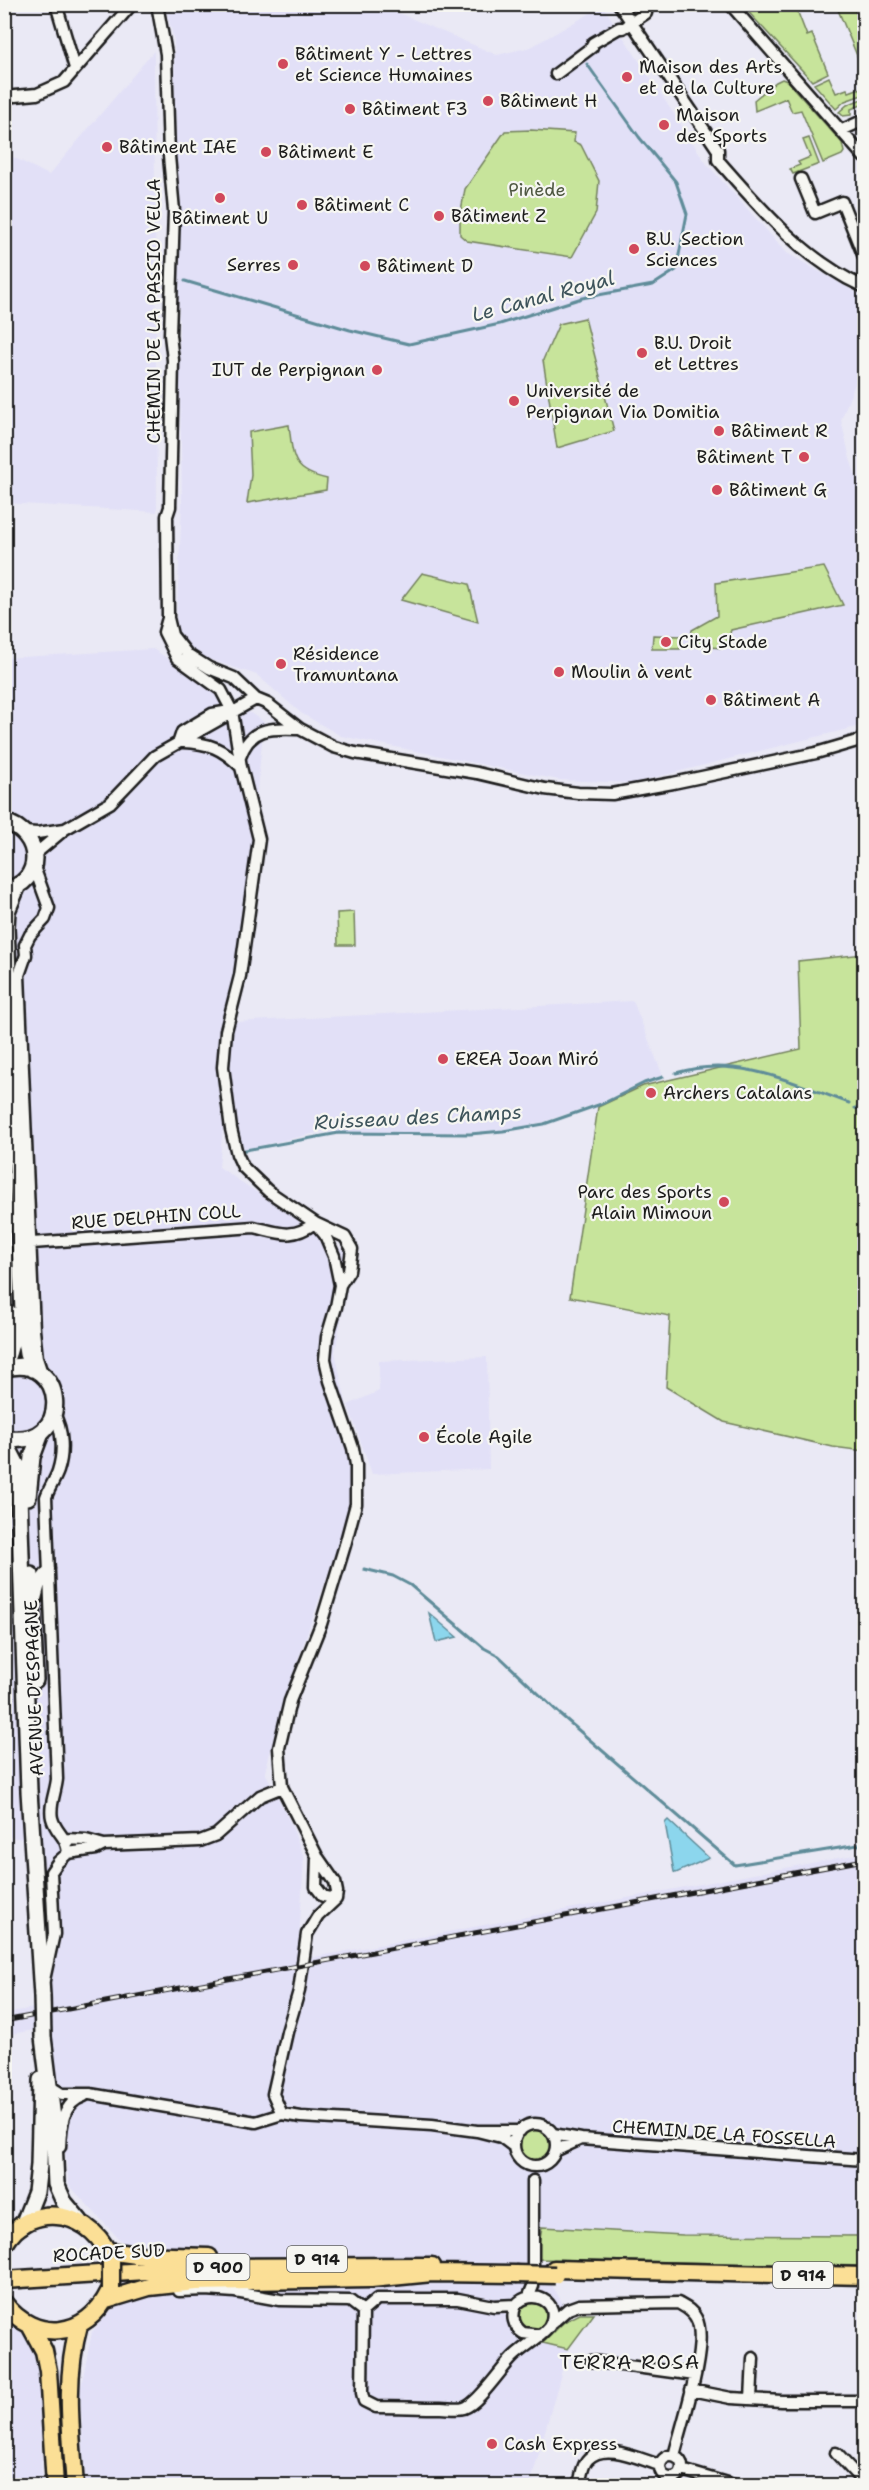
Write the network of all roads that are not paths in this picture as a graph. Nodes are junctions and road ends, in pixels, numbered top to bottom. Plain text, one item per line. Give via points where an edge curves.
1 (56, 4) edge
2 (132, 4) edge
3 (157, 4) edge
4 (499, 4) edge
5 (512, 4) edge
6 (619, 4) edge
7 (679, 4) edge
8 (686, 4) edge
9 (730, 4) edge
10 (861, 4) edge
11 (646, 13) tunnel mouth
12 (864, 14) edge
13 (627, 26) junction
14 (75, 68) junction
15 (556, 74) dead end
16 (4, 97) edge
17 (864, 120) edge
18 (842, 130) junction
19 (864, 157) edge
20 (801, 179) dead end
21 (864, 257) edge
22 (864, 287) edge
23 (168, 618) junction
24 (256, 699) junction
25 (232, 711) junction
26 (300, 729) junction
27 (864, 739) edge
28 (179, 741) junction
29 (240, 762) junction
30 (4, 809) edge
31 (13, 826) edge
32 (65, 829) junction
33 (34, 860) junction
34 (14, 886) edge
35 (40, 888) junction
36 (4, 1111) edge
37 (315, 1223) junction
38 (32, 1243) junction
39 (340, 1286) junction
40 (4, 1364) edge
41 (4, 1369) edge
42 (38, 1372) junction
43 (54, 1414) junction
44 (43, 1431) junction
45 (4, 1439) edge
46 (60, 1455) junction
47 (49, 1569) junction
48 (33, 1635) junction
49 (282, 1787) junction
50 (66, 1839) junction
51 (104, 1845) junction
52 (68, 1852) junction
53 (317, 1856) junction
54 (336, 1899) junction
55 (42, 1988) junction
56 (44, 2042) junction
57 (49, 2086) junction
58 (90, 2094) junction
59 (282, 2114) junction
60 (477, 2131) junction
61 (520, 2131) junction
62 (553, 2134) junction
63 (580, 2139) junction
64 (513, 2146) junction
65 (555, 2151) junction
66 (864, 2160) edge
67 (525, 2164) junction
68 (540, 2165) junction
69 (55, 2172) junction
70 (533, 2181) junction
71 (80, 2221) junction
72 (23, 2225) junction
73 (4, 2245) edge
74 (110, 2257) junction
75 (432, 2270) junction
76 (864, 2276) edge
77 (4, 2280) edge
78 (4, 2286) edge
79 (140, 2289) junction
80 (108, 2294) junction
81 (538, 2296) junction
82 (4, 2303) edge
83 (516, 2305) junction
84 (494, 2306) junction
85 (568, 2309) junction
86 (363, 2311) junction
87 (513, 2318) junction
88 (552, 2323) junction
89 (79, 2325) junction
90 (31, 2327) junction
91 (519, 2330) junction
92 (539, 2335) junction
93 (514, 2355) junction
94 (753, 2358) dead end
95 (591, 2361) dead end
96 (694, 2375) junction
97 (690, 2390) junction
98 (751, 2399) junction
99 (864, 2401) edge
100 (51, 2435) junction
101 (836, 2453) dead end
102 (674, 2456) junction
103 (660, 2465) junction
104 (682, 2470) junction
105 (667, 2482) edge
106 (864, 2483) edge
107 (48, 2486) edge
108 (55, 2486) edge
109 (75, 2486) edge
110 (579, 2486) edge
111 (737, 2486) edge

1 - 14 street
2 - 14 street
3 - 23 street, CHEMIN DE LA PASSIO VELLA via 166,54 174,211
4 - 5 street
6 - 13 street
7 - 8 street
9 - 18 street
10 - 12 street
11 - 13 street
13 - 15 street via 593,43
13 - 22 street via 718,150 718,160 754,201 800,246
14 - 16 street via 55,87 37,94
17 - 18 street
18 - 19 street
20 - 21 street via 815,213 842,202
23 - 24 street, CHEMIN DE LA PASSIO VELLA via 172,635 187,654 234,678
23 - 25 street, CHEMIN DE LA PASSIO VELLA via 164,632 177,658 221,690
24 - 25 street
24 - 26 street, CHEMIN DE LA PASSIO VELLA
25 - 28 street via 212,714 182,732
25 - 29 street, CHEMIN DE LA PASSIO VELLA
26 - 27 street, CHEMIN DE LA PASSIO VELLA via 355,753 591,794 673,783
26 - 29 street via 259,732 246,744
28 - 29 street via 208,744
28 - 32 street via 155,756 110,803
29 - 37 street, CHEMIN DE LA PASSIO VELLA via 259,839 240,976 226,1031 223,1067 231,1129 239,1160 255,1180
30 - 31 main road
31 - 32 street via 37,833
31 - 33 main road via 33,846
32 - 33 street
33 - 34 main road via 27,878
33 - 35 street
34 - 35 street
34 - 42 main road via 6,927 24,1334 27,1354
35 - 38 street via 49,908 25,945 19,975
36 - 40 main road via 14,1334
37 - 38 street, RUE DELPHIN COLL via 289,1235 254,1227
37 - 39 street, CHEMIN DE LA PASSIO VELLA via 334,1256
37 - 39 street via 345,1237 352,1250 349,1270
38 - 42 street
39 - 49 street, CHEMIN DE LA PASSIO VELLA via 325,1353 330,1381 353,1448 356,1503 321,1624 283,1725 279,1748
41 - 42 main road via 20,1366
42 - 43 main road via 53,1390
43 - 44 main road, AVENUE D'ESPAGNE
43 - 46 street, AVENUE D'ESPAGNE via 62,1436
44 - 45 main road via 22,1440
44 - 46 street via 55,1438
44 - 48 main road, AVENUE D'ESPAGNE via 34,1450 28,1480
45 - 55 main road, AVENUE D'ESPAGNE via 18,1467 29,1791
46 - 47 street, AVENUE D'ESPAGNE via 58,1471 46,1497
47 - 48 street via 38,1590
47 - 50 street, AVENUE D'ESPAGNE via 57,1779 51,1815
48 - 55 main road, AVENUE D'ESPAGNE via 46,1941
49 - 51 street via 260,1796 216,1835 200,1841
49 - 53 street, CHEMIN DE LA PASSIO VELLA
50 - 51 street
50 - 52 street, AVENUE D'ESPAGNE
51 - 52 street
52 - 55 street, AVENUE D'ESPAGNE via 51,1872 54,1934
53 - 54 street, CHEMIN DE LA PASSIO VELLA via 335,1882
53 - 54 street, CHEMIN DE LA PASSIO VELLA via 316,1887 323,1896
54 - 59 street via 310,1925 299,1991 273,2094
55 - 56 main road, AVENUE D'ESPAGNE, bridge
56 - 57 main road, AVENUE D'ESPAGNE
56 - 72 main road, AVENUE D'ESPAGNE via 36,2192
57 - 58 street via 62,2094
57 - 69 main road, AVENUE D'ESPAGNE
58 - 59 street via 256,2122
58 - 69 street via 75,2099 65,2111 61,2156
59 - 60 street
60 - 61 street
60 - 64 street
61 - 62 street via 537,2125
61 - 64 street
62 - 63 street, CHEMIN DE LA FOSSELLA
62 - 65 street
63 - 65 street, CHEMIN DE LA FOSSELLA
63 - 66 street, CHEMIN DE LA FOSSELLA
64 - 67 street
65 - 68 street via 547,2163
67 - 68 street
67 - 70 street
68 - 70 street
69 - 71 main road, AVENUE D'ESPAGNE via 64,2202
70 - 81 street
71 - 72 main road via 50,2216
71 - 74 main road via 94,2231
72 - 73 main road
74 - 75 main road, D 914 via 384,2261
74 - 80 main road, bridge
75 - 76 main road, D 914
75 - 77 main road, ROCADE SUD / D 900 via 209,2267
75 - 78 main road, ROCADE SUD / D 900 via 210,2273
75 - 79 main road, D 914 via 371,2279 195,2282
79 - 80 main road, D 914
79 - 86 street via 350,2301
80 - 89 main road via 92,2317
81 - 83 street
81 - 85 street
81 - 88 street via 553,2316
82 - 90 main road
83 - 84 street
83 - 87 street
84 - 86 street via 458,2299 377,2299
84 - 87 street
85 - 88 street
85 - 96 street via 678,2303 688,2308 697,2319 699,2335
86 - 93 street via 362,2393 364,2401 376,2407 464,2408 478,2399
87 - 91 street
88 - 92 street
89 - 90 main road via 56,2331
89 - 109 main road via 71,2353 68,2394
90 - 100 main road via 44,2351 48,2371
91 - 92 street
91 - 93 street
92 - 93 street
94 - 98 street
95 - 96 street
96 - 97 street
97 - 98 street
97 - 102 street
98 - 99 street
100 - 107 main road
100 - 108 main road
101 - 106 street
102 - 103 street
102 - 104 street via 682,2463
103 - 105 street
103 - 110 street via 606,2450 596,2452 587,2460
104 - 105 street
104 - 111 street

